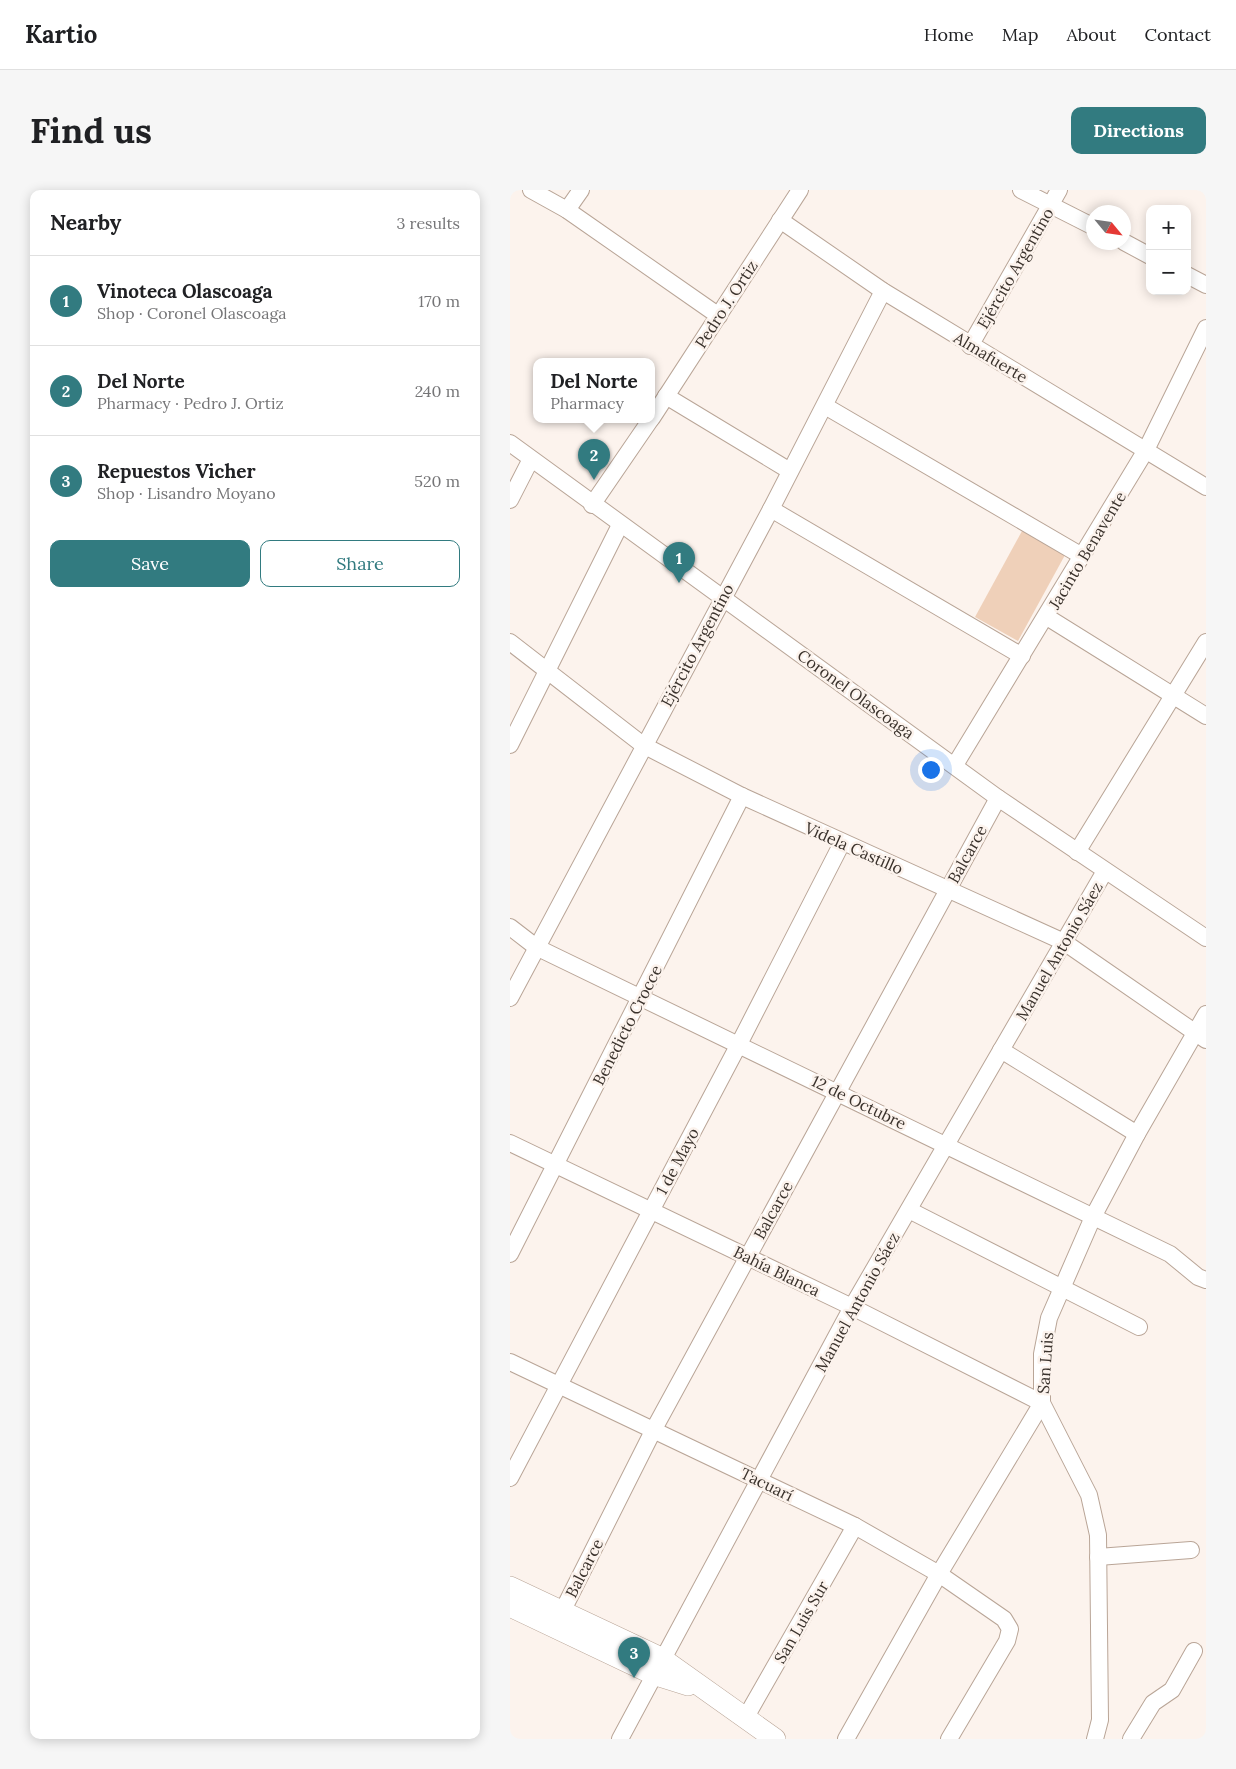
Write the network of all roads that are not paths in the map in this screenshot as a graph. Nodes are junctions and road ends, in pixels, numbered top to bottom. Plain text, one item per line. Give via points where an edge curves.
1 (531, 190) edge
2 (581, 190) edge
3 (800, 190) edge
4 (1021, 190) edge
5 (1059, 190) edge
6 (1050, 205) junction
7 (567, 210) junction
8 (780, 220) junction
9 (1086, 223) edge
10 (1131, 246) edge
11 (1146, 254) edge
12 (1191, 277) edge
13 (1206, 284) edge
14 (883, 291) junction
15 (719, 316) junction
16 (1206, 328) edge
17 (970, 346) junction
18 (666, 396) junction
19 (825, 406) junction
20 (655, 412) edge
21 (648, 423) edge
22 (510, 443) edge
23 (1146, 450) junction
24 (531, 459) junction
25 (790, 471) junction
26 (1206, 487) edge
27 (510, 500) edge
28 (592, 505) junction
29 (771, 509) junction
30 (620, 524) junction
31 (1082, 556) junction
32 (722, 598) junction
33 (1046, 617) junction
34 (510, 642) edge
35 (1206, 642) edge
36 (1022, 656) junction
37 (547, 670) junction
38 (1172, 696) junction
39 (1206, 716) edge
40 (510, 745) edge
41 (643, 745) junction
42 (955, 765) junction
43 (742, 796) junction
44 (998, 798) junction
45 (842, 843) junction
46 (1078, 852) junction
47 (1105, 871) junction
48 (947, 889) junction
49 (510, 927) edge
50 (1206, 938) edge
51 (1064, 942) junction
52 (536, 947) junction
53 (510, 998) edge
54 (641, 998) junction
55 (1206, 1014) edge
56 (1200, 1037) edge
57 (738, 1046) junction
58 (1001, 1050) junction
59 (838, 1092) junction
60 (1136, 1134) junction
61 (510, 1143) edge
62 (947, 1145) junction
63 (555, 1166) junction
64 (909, 1210) junction
65 (651, 1211) junction
66 (1093, 1217) junction
67 (510, 1254) edge
68 (746, 1257) junction
69 (1206, 1280) edge
70 (1060, 1288) junction
71 (852, 1307) junction
72 (1139, 1327) dead end
73 (510, 1362) edge
74 (559, 1384) junction
75 (1042, 1403) junction
76 (654, 1429) junction
77 (510, 1478) edge
78 (759, 1480) junction
79 (855, 1526) junction
80 (1191, 1550) dead end
81 (1098, 1557) junction
82 (939, 1574) junction
83 (510, 1587) edge
84 (510, 1606) edge
85 (559, 1619) junction
86 (1194, 1651) dead end
87 (657, 1666) junction
88 (746, 1717) junction
89 (1096, 1738) edge
90 (620, 1739) edge
91 (775, 1739) edge
92 (846, 1739) edge
93 (950, 1739) edge
94 (1131, 1739) edge

1 - 7 street
2 - 7 street
3 - 8 street, Pedro J. Ortiz
4 - 6 street
5 - 6 street, Ejército Argentino
6 - 9 street
6 - 17 street, Ejército Argentino
7 - 15 street
8 - 14 street, Almafuerte
8 - 15 street, Pedro J. Ortiz
10 - 11 street
12 - 13 street
14 - 17 street, Almafuerte
14 - 19 street, Ejército Argentino
15 - 18 street, Pedro J. Ortiz
16 - 23 street, Jacinto Benavente
17 - 23 street, Almafuerte
18 - 20 street, Pedro J. Ortiz
18 - 25 street
19 - 25 street, Ejército Argentino
19 - 31 street
21 - 28 street, Pedro J. Ortiz
22 - 24 street, Coronel Olascoaga
23 - 26 street, Almafuerte
23 - 31 street, Jacinto Benavente
24 - 27 street
24 - 28 street, Coronel Olascoaga
25 - 29 street, Ejército Argentino
28 - 30 street, Coronel Olascoaga
29 - 32 street, Ejército Argentino
29 - 36 street
30 - 32 street, Coronel Olascoaga
30 - 37 street
31 - 33 street, Jacinto Benavente
32 - 41 street, Ejército Argentino
32 - 42 street, Coronel Olascoaga
33 - 36 street, Jacinto Benavente
33 - 38 street
34 - 37 street, Videla Castillo
35 - 38 street
36 - 42 street, Jacinto Benavente
37 - 40 street
37 - 41 street, Videla Castillo
38 - 39 street
38 - 46 street
41 - 43 street, Videla Castillo
41 - 52 street, Ejército Argentino
42 - 44 street, Coronel Olascoaga
43 - 45 street, Videla Castillo
43 - 54 street, Benedicto Crocce
44 - 46 street, Coronel Olascoaga
44 - 48 street, Balcarce
45 - 48 street, Videla Castillo
45 - 57 street, 1 de Mayo
46 - 47 street, Coronel Olascoaga
47 - 50 street, Coronel Olascoaga
47 - 51 street, Manuel Antonio Sáez
48 - 51 street, Videla Castillo
48 - 59 street, Balcarce
49 - 52 street, 12 de Octubre
51 - 56 street, Videla Castillo
51 - 58 street, Manuel Antonio Sáez
52 - 53 street, Ejército Argentino
52 - 54 street, 12 de Octubre
54 - 57 street, 12 de Octubre
54 - 63 street, Benedicto Crocce
55 - 56 street, San Luis
56 - 60 street, San Luis
57 - 59 street, 12 de Octubre
57 - 65 street, 1 de Mayo
58 - 60 street
58 - 62 street, Manuel Antonio Sáez
59 - 62 street, 12 de Octubre
59 - 68 street, Balcarce
60 - 66 street, San Luis
61 - 63 street, Bahía Blanca
62 - 64 street, Manuel Antonio Sáez
62 - 66 street, 12 de Octubre
63 - 65 street, Bahía Blanca
63 - 67 street, Benedicto Crocce
64 - 70 street
64 - 71 street, Manuel Antonio Sáez
65 - 68 street, Bahía Blanca
65 - 74 street, 1 de Mayo
66 - 69 street, 12 de Octubre via 1170,1254
66 - 70 street, San Luis
68 - 71 street, Bahía Blanca
68 - 76 street, Balcarce
70 - 72 street
70 - 75 street, San Luis via 1049,1318 1042,1354
71 - 75 street, Bahía Blanca
71 - 78 street, Manuel Antonio Sáez
73 - 74 street, Tacuarí
74 - 76 street, Tacuarí
74 - 77 street, 1 de Mayo
75 - 81 street, San Luis via 1089,1495 1098,1535
75 - 82 street
76 - 78 street, Tacuarí
76 - 85 street, Balcarce
78 - 79 street, Tacuarí
78 - 87 street, Manuel Antonio Sáez
79 - 82 street, Tacuarí
79 - 88 street, San Luis Sur
80 - 81 street
81 - 89 street, San Luis via 1100,1720
82 - 92 street
82 - 93 street, Tacuarí via 1004,1619 1010,1629 1007,1641
83 - 85 main road
84 - 85 main road
85 - 87 main road
86 - 94 street via 1172,1690 1153,1702
87 - 88 main road via 710,1692
87 - 90 street, Manuel Antonio Sáez
88 - 91 main road

